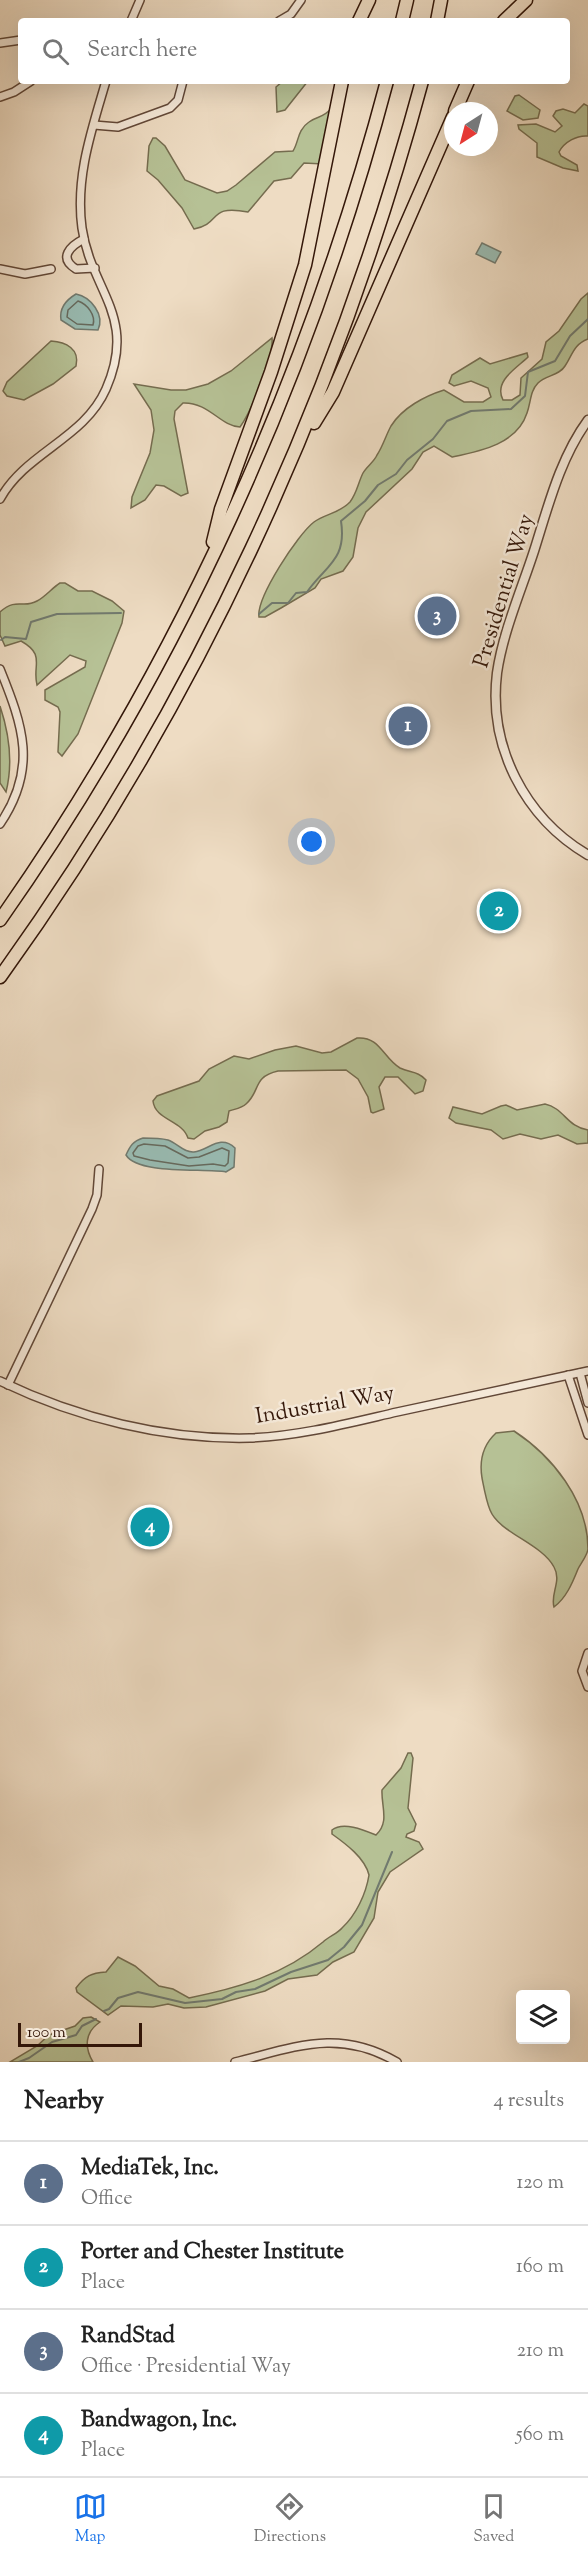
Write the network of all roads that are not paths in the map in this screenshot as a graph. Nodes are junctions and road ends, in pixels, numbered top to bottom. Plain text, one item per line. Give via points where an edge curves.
1 (140, 0) edge
2 (301, 0) edge
3 (369, 0) edge
4 (407, 0) edge
5 (441, 0) edge
6 (526, 0) edge
7 (132, 18) edge
8 (284, 18) edge
9 (360, 18) edge
10 (403, 18) edge
11 (438, 18) edge
12 (507, 18) edge
13 (18, 40) edge
14 (0, 42) edge
15 (26, 84) edge
16 (105, 84) edge
17 (182, 84) edge
18 (341, 84) edge
19 (386, 84) edge
20 (421, 84) edge
21 (467, 84) edge
22 (0, 97) edge
23 (459, 102) edge
24 (94, 125) junction
25 (444, 138) edge
26 (84, 239) junction
27 (95, 268) junction
28 (0, 269) edge
29 (51, 269) dead end
30 (588, 420) edge
31 (293, 457) junction
32 (0, 499) edge
33 (205, 569) junction
34 (0, 669) edge
35 (0, 824) edge
36 (588, 855) edge
37 (0, 920) edge
38 (0, 977) edge
39 (99, 1169) dead end
40 (588, 1371) edge
41 (580, 1373) junction
42 (568, 1375) junction
43 (0, 1381) edge
44 (8, 1385) junction
45 (588, 1403) edge
46 (588, 1435) edge
47 (588, 1653) edge
48 (588, 1687) edge
49 (235, 2062) edge
50 (397, 2062) edge

1 - 7 street
2 - 8 street
3 - 9 highway
4 - 10 highway
5 - 11 highway
6 - 12 highway
13 - 14 street
15 - 22 street
16 - 24 street
17 - 24 street via 178,100 170,108 118,127
18 - 33 highway via 298,288 221,509
19 - 33 highway via 353,199 311,322 251,471
20 - 31 highway via 366,267
21 - 23 highway
24 - 26 street via 80,187
25 - 31 highway via 333,392
26 - 27 street
26 - 27 street via 70,247 68,259 76,269
27 - 32 street via 116,325 115,360 107,388 82,424 25,467
28 - 29 street via 25,274
30 - 36 street, Presidential Way via 565,460 505,639 497,674 496,706 505,753 527,798 552,829
31 - 38 highway via 230,596 158,731 80,860
33 - 37 highway via 119,733
34 - 35 street via 18,714 24,749 18,789
39 - 44 street via 92,1209
40 - 41 street, Industrial Way
41 - 42 street, Industrial Way
41 - 45 street
42 - 44 street, Industrial Way via 326,1428 251,1438 111,1422
42 - 46 street
43 - 44 street, Industrial Way
47 - 48 street via 582,1671
49 - 50 street via 332,2042 363,2046

